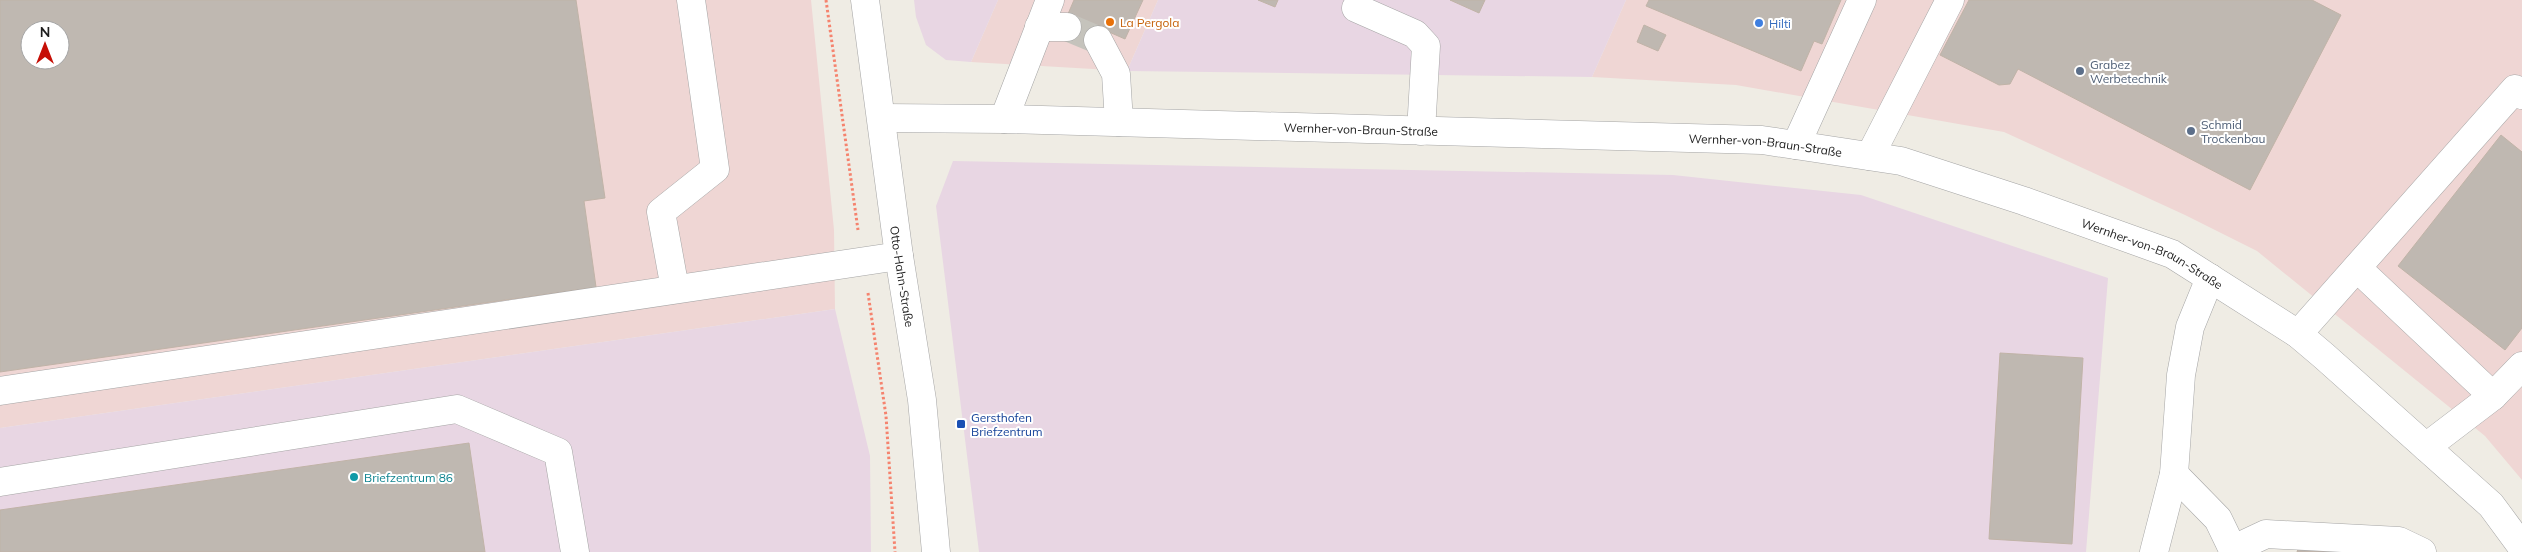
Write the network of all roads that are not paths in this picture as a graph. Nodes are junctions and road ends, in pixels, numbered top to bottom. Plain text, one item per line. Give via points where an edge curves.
1 (691, 0) edge
2 (865, 0) edge
3 (1050, 0) edge
4 (1862, 0) edge
5 (1950, 0) edge
6 (1356, 8) dead end
7 (1039, 27) junction
8 (1067, 27) tunnel mouth
9 (1098, 40) tunnel mouth
10 (2522, 95) edge
11 (882, 118) junction
12 (1004, 119) junction
13 (1119, 122) junction
14 (1421, 131) junction
15 (1796, 144) junction
16 (1870, 156) junction
17 (899, 256) junction
18 (2357, 268) junction
19 (2210, 278) junction
20 (674, 289) junction
21 (2298, 334) junction
22 (2522, 366) edge
23 (0, 391) edge
24 (2493, 396) junction
25 (2426, 447) junction
26 (2174, 474) junction
27 (0, 482) edge
28 (2522, 547) edge
29 (2234, 551) edge
30 (575, 552) edge
31 (936, 552) edge
32 (2154, 552) edge
33 (2422, 552) edge

1 - 20 street via 715,169 661,212
2 - 11 street, Otto-Hahn-Straße
3 - 7 street
4 - 15 street
5 - 16 street
6 - 14 street via 1415,34 1426,46
7 - 8 street
7 - 12 street
9 - 13 street via 1116,74
10 - 18 street via 2515,89
11 - 12 street, Wernher-von-Braun-Straße
11 - 17 street, Otto-Hahn-Straße
12 - 13 street, Wernher-von-Braun-Straße
13 - 14 street, Wernher-von-Braun-Straße
14 - 15 street, Wernher-von-Braun-Straße via 1762,140
15 - 16 street, Wernher-von-Braun-Straße
16 - 19 street, Wernher-von-Braun-Straße via 1910,164 2172,254
17 - 20 street
17 - 31 street, Otto-Hahn-Straße via 922,400
18 - 21 street
18 - 24 street
19 - 21 street, Wernher-von-Braun-Straße
19 - 26 street via 2190,327 2181,375
20 - 23 street
21 - 25 street, Wernher-von-Braun-Straße
22 - 24 street
24 - 25 street
25 - 28 street, Wernher-von-Braun-Straße via 2491,505
26 - 29 street via 2218,519
26 - 32 street
27 - 30 street via 457,409 558,452
29 - 33 street via 2266,534 2399,542

